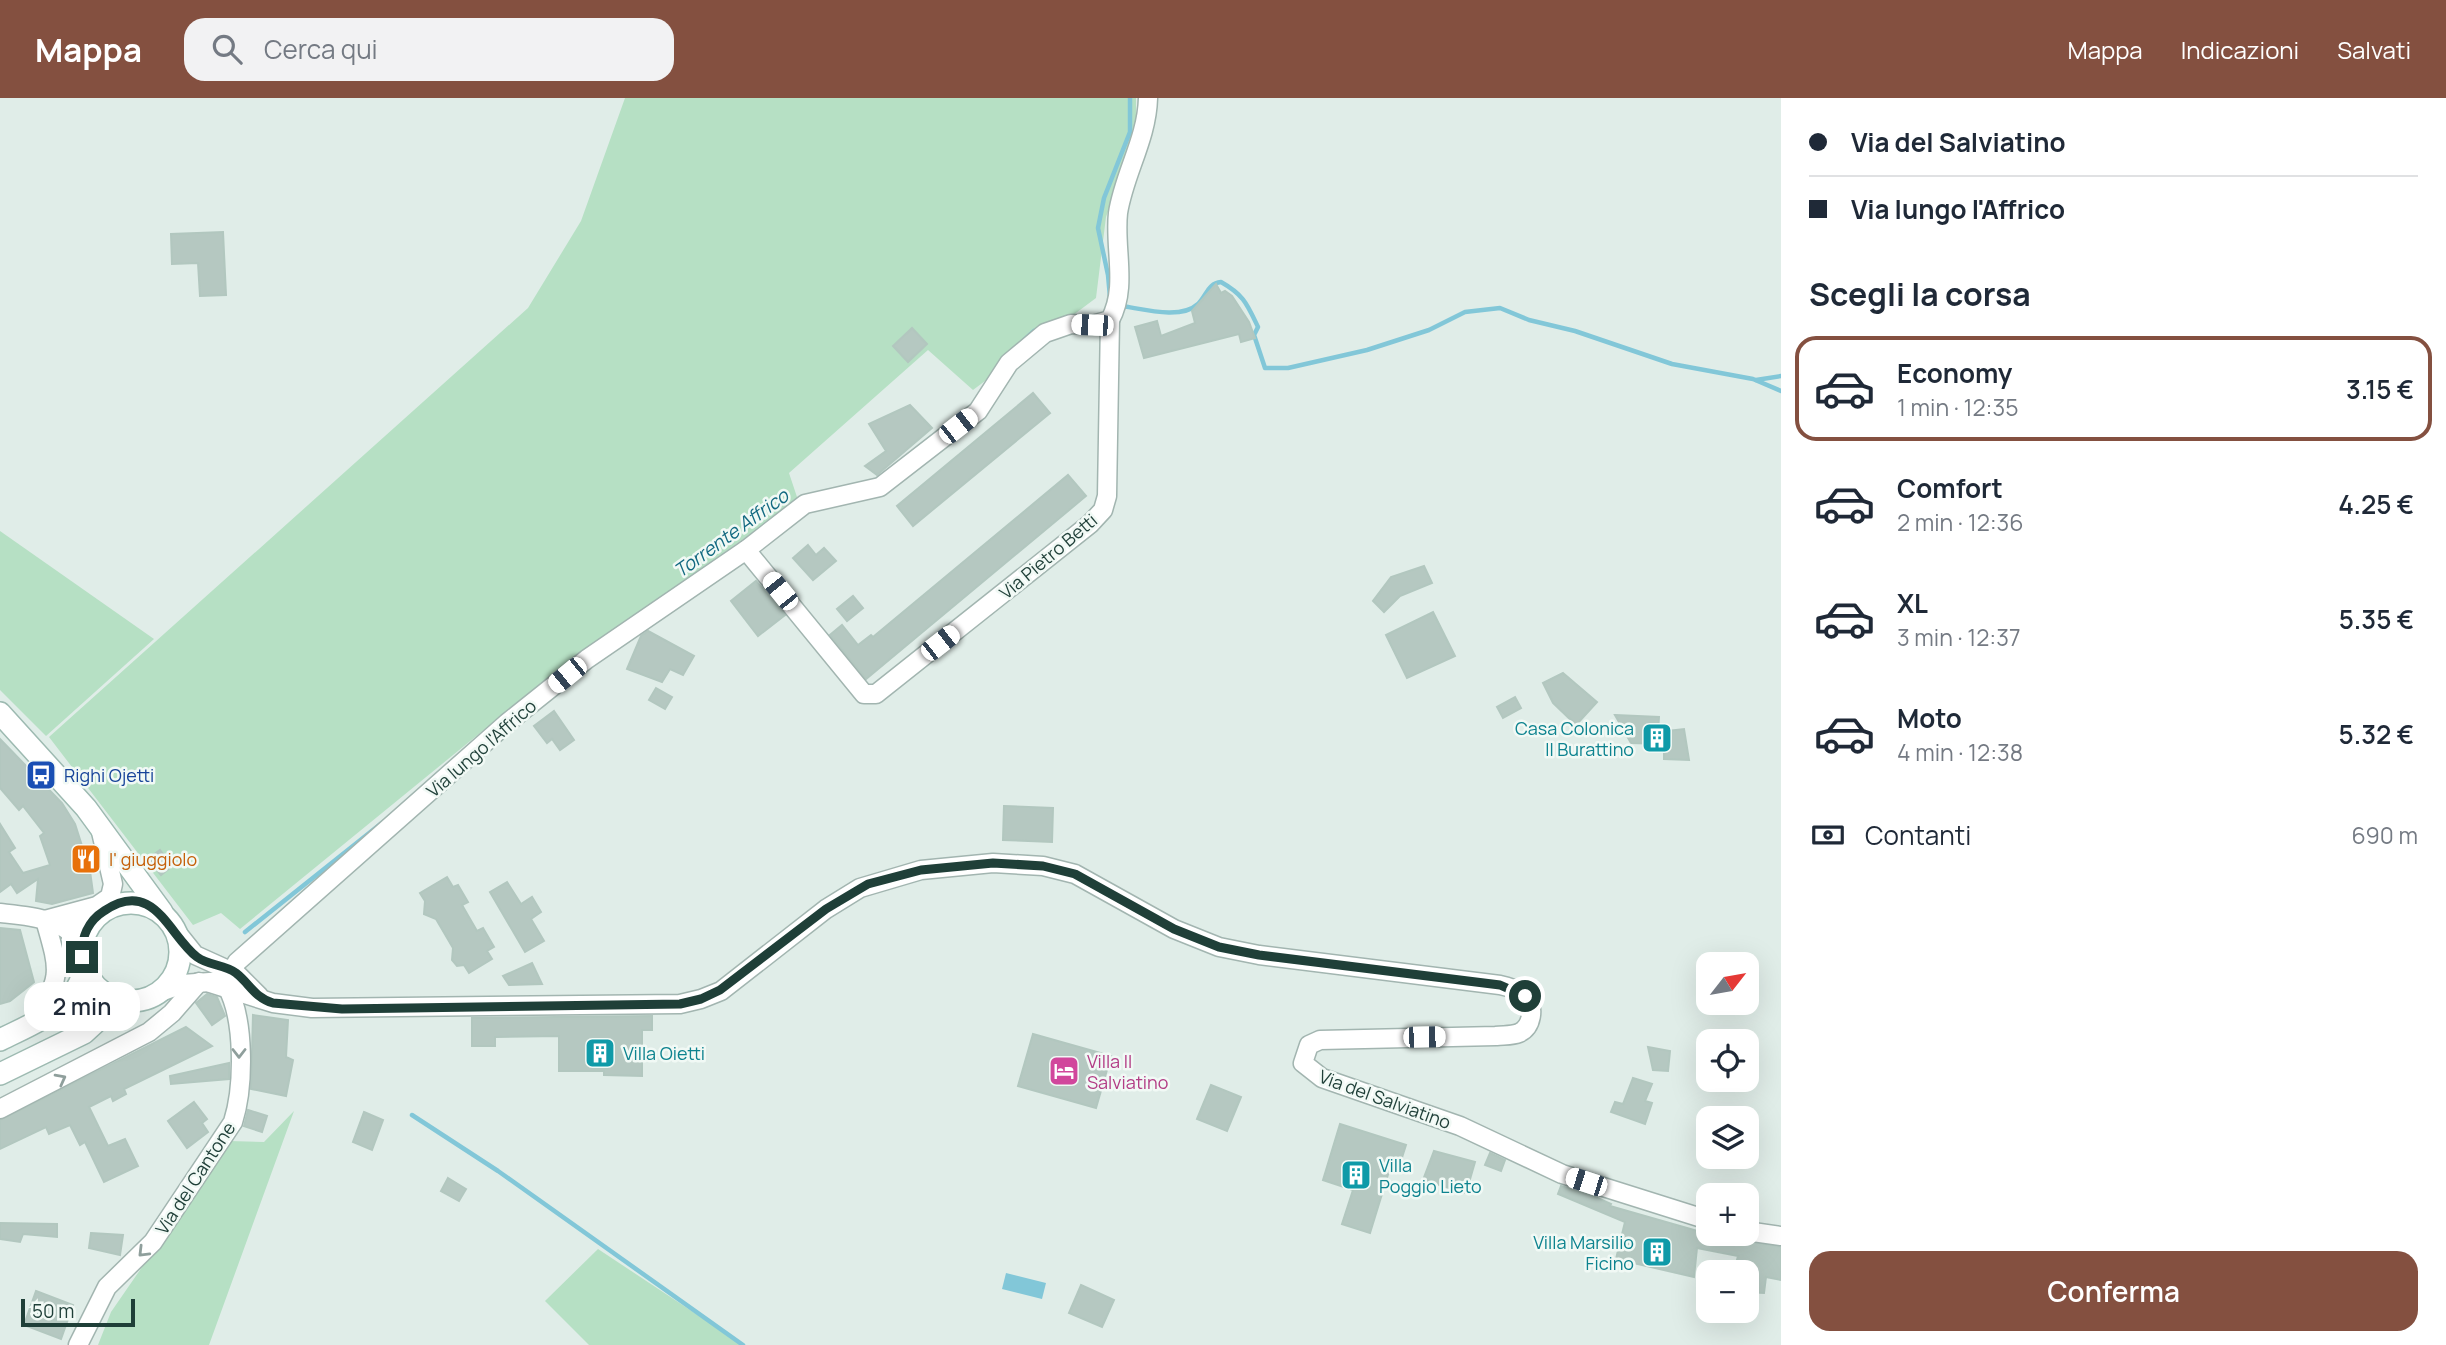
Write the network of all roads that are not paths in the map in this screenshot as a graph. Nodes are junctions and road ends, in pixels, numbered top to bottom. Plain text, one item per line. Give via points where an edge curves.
1 (1148, 98) edge
2 (1110, 320) junction
3 (746, 550) junction
4 (0, 713) edge
5 (94, 818) junction
6 (127, 863) junction
7 (112, 902) junction
8 (0, 913) edge
9 (92, 922) junction
10 (53, 923) junction
11 (169, 923) junction
12 (83, 956) junction
13 (217, 981) junction
14 (160, 992) junction
15 (131, 1001) junction
16 (30, 1025) junction
17 (0, 1041) edge
18 (0, 1074) edge
19 (0, 1109) edge
20 (1696, 1216) edge
21 (1759, 1233) edge
22 (1781, 1236) edge
23 (78, 1345) edge

1 - 2 street via 1148,118 1118,211 1119,284
2 - 3 street, Via lungo l'Affrico via 1071,324 1045,333 1009,363 978,411 880,487 805,504
2 - 3 street, Via Pietro Betti via 1103,510 876,694 863,694
3 - 13 street, Via lungo l'Affrico via 587,659 507,723
4 - 5 main road
5 - 6 main road
5 - 7 street via 113,884
6 - 7 main road via 130,886 125,898
6 - 11 main road
7 - 9 main road
7 - 10 street
7 - 11 main road via 143,904
8 - 10 street
9 - 10 street via 71,927
9 - 12 main road
10 - 12 street via 73,934
10 - 16 street via 58,975
11 - 13 street
11 - 14 main road via 180,957
12 - 15 main road via 89,978 107,995
12 - 16 main road via 79,986 68,1001
13 - 14 street
19 -> 13 street, Via lungo l'Affrico via 149,1032
13 - 20 street, Via del Salviatino via 264,1001 312,1008 690,1002 739,978 826,909 868,884 967,864 1043,866 1075,874 1174,929 1219,947 1519,991 1527,998 1531,1014 1519,1033 1320,1040 1305,1051 1303,1063 1322,1079 1460,1126 1562,1174
13 -> 23 street, Via del Cantone via 235,1004 239,1026 238,1104 233,1122 153,1242 107,1287
14 - 15 main road
15 - 18 main road via 109,1010 67,1042
16 - 17 main road
21 - 22 street

